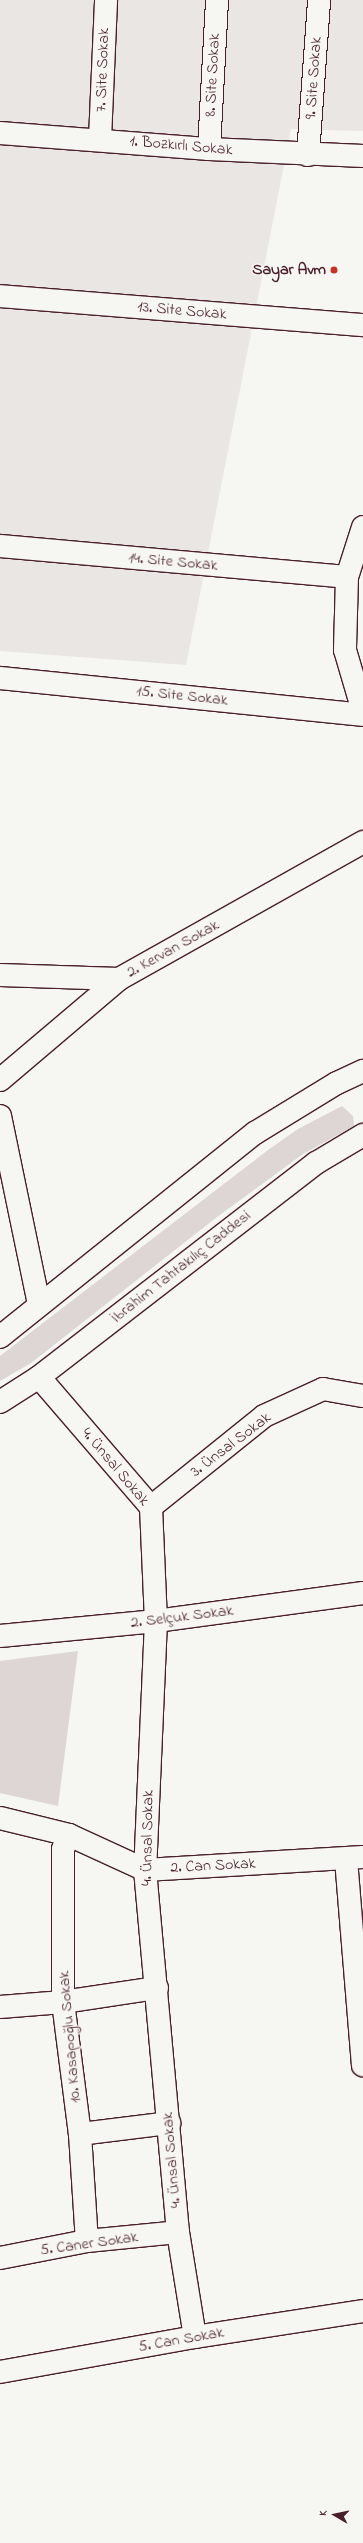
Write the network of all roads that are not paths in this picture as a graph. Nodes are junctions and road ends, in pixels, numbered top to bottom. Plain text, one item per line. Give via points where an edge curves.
1 (106, 0) edge
2 (217, 0) edge
3 (319, 0) edge
4 (0, 133) edge
5 (100, 139) junction
6 (209, 149) junction
7 (308, 155) junction
8 (363, 156) edge
9 (0, 296) edge
10 (363, 325) edge
11 (363, 527) edge
12 (0, 546) edge
13 (347, 577) junction
14 (0, 678) edge
15 (363, 711) edge
16 (363, 715) edge
17 (363, 842) edge
18 (0, 975) edge
19 (119, 979) junction
20 (363, 1071) edge
21 (0, 1080) edge
22 (0, 1116) edge
23 (363, 1141) edge
24 (8, 1194) edge
25 (39, 1304) junction
26 (0, 1337) edge
27 (39, 1377) junction
28 (363, 1396) edge
29 (0, 1402) edge
30 (151, 1507) junction
31 (363, 1593) edge
32 (156, 1621) junction
33 (0, 1636) edge
34 (0, 1818) edge
35 (69, 1835) junction
36 (354, 1858) edge
37 (145, 1870) junction
38 (157, 1988) junction
39 (64, 2002) junction
40 (0, 2007) edge
41 (363, 2065) edge
42 (169, 2123) junction
43 (80, 2134) junction
44 (178, 2232) junction
45 (87, 2241) junction
46 (0, 2258) edge
47 (363, 2311) edge
48 (195, 2338) junction
49 (0, 2372) edge

1 - 5 street, 7. Site Sokak
2 - 6 street, 8. Site Sokak
3 - 7 street, 9. Site Sokak
4 - 5 street, 1. Bozkırlı Sokak
5 - 6 street, 1. Bozkırlı Sokak
6 - 7 street, 1. Bozkırlı Sokak
7 - 8 street, 1. Bozkırlı Sokak
9 - 10 street, 13. Site Sokak
11 - 13 street
12 - 13 street, 14. Site Sokak
13 - 15 street via 345,650
14 - 16 street, 15. Site Sokak
17 - 19 street, 2. Kervan Sokak
18 - 19 street
19 - 21 street, 2. Kervan Sokak
20 - 25 street via 337,1083 255,1132
22 - 24 street
23 - 27 street, İbrahim Tahtakılıç Caddesi via 316,1163
24 - 25 street
25 - 26 street
27 - 29 street, İbrahim Tahtakılıç Caddesi
27 - 30 street, 4. Ünsal Sokak
28 - 30 street, 3. Ünsal Sokak via 323,1389 264,1416
30 - 32 street, 4. Ünsal Sokak
31 - 32 street, 2. Selçuk Sokak
32 - 33 street, 2. Selçuk Sokak
32 - 37 street, 4. Ünsal Sokak
34 - 35 street, 2. Can Sokak
35 - 37 street, 2. Can Sokak
35 - 39 street, 10. Kasapoğlu Sokak via 63,1849
36 - 37 street, 2. Can Sokak
36 - 41 street
37 - 38 street, 4. Ünsal Sokak
38 - 39 street
38 - 42 street, 4. Ünsal Sokak
39 - 40 street
39 - 43 street, 10. Kasapoğlu Sokak
42 - 43 street
42 - 44 street, 4. Ünsal Sokak
43 - 45 street, 10. Kasapoğlu Sokak
44 - 45 street, 5. Caner Sokak
44 - 48 street, 4. Ünsal Sokak
45 - 46 street, 5. Caner Sokak
47 - 48 street, 5. Can Sokak
48 - 49 street, 5. Can Sokak

